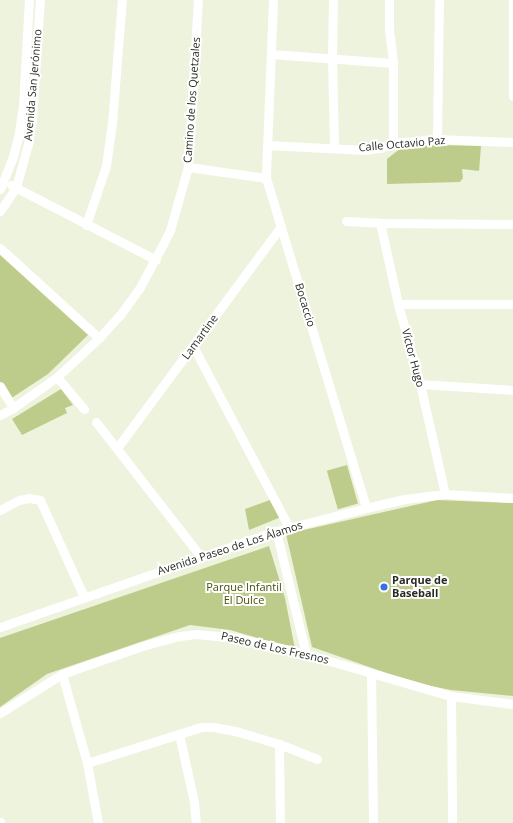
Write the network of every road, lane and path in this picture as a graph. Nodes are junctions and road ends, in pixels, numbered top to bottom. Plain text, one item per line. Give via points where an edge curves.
1 (29, 0) edge
2 (40, 0) edge
3 (122, 0) edge
4 (198, 0) edge
5 (272, 0) edge
6 (333, 0) edge
7 (389, 0) edge
8 (439, 0) edge
9 (513, 0) edge
10 (271, 54) junction
11 (332, 58) junction
12 (393, 63) junction
13 (513, 96) edge
14 (437, 140) junction
15 (513, 142) edge
16 (393, 143) junction
17 (267, 145) junction
18 (334, 148) junction
19 (188, 167) junction
20 (266, 178) junction
21 (2, 185) edge
22 (16, 187) junction
23 (0, 211) edge
24 (346, 221) dead end
25 (380, 223) junction
26 (513, 224) edge
27 (86, 225) junction
28 (281, 226) junction
29 (0, 248) edge
30 (156, 260) junction
31 (398, 304) junction
32 (513, 304) edge
33 (99, 338) junction
34 (193, 346) junction
35 (57, 377) junction
36 (420, 384) junction
37 (0, 386) edge
38 (513, 390) edge
39 (13, 408) junction
40 (84, 409) dead end
41 (0, 415) edge
42 (96, 422) dead end
43 (117, 448) junction
44 (445, 494) junction
45 (513, 498) edge
46 (366, 508) junction
47 (0, 510) edge
48 (289, 527) junction
49 (276, 531) junction
50 (201, 557) junction
51 (84, 597) junction
52 (0, 627) edge
53 (306, 654) junction
54 (62, 674) junction
55 (371, 674) junction
56 (451, 696) junction
57 (513, 704) edge
58 (0, 712) edge
59 (180, 734) junction
60 (278, 744) junction
61 (317, 759) dead end
62 (87, 762) junction
63 (98, 823) edge
64 (196, 823) edge
65 (280, 823) edge
66 (373, 823) edge
67 (452, 823) edge

1 - 21 street, Avenida San Jerónimo via 23,106 19,133
2 - 22 street, Avenida San Jerónimo via 32,118
3 - 27 street via 106,166
4 - 19 street, Camino de los Quetzales
5 - 10 street, Bocaccio
6 - 11 street
7 - 12 street
8 - 14 street
9 - 13 street
10 - 11 street
10 - 17 street, Bocaccio
11 - 12 street
11 - 18 street
12 - 16 street
14 - 15 street, Calle Octavio Paz
14 - 16 street, Calle Octavio Paz
16 - 18 street, Calle Octavio Paz via 373,149
17 - 18 street, Calle Octavio Paz
17 - 20 street, Bocaccio
19 - 20 street
19 - 30 street, Camino de los Quetzales via 170,230
20 - 28 street, Bocaccio
21 - 22 street
22 - 23 street, Avenida San Jerónimo
22 - 27 street
24 - 25 street
25 - 26 street
25 - 31 street, Víctor Hugo
27 - 30 street
28 - 34 street, Lamartine
28 - 46 street, Bocaccio
29 - 33 street
30 - 33 street, Camino de los Quetzales via 120,315
31 - 32 street
31 - 36 street, Víctor Hugo
33 - 35 street, Camino de los Quetzales
34 - 43 street, Lamartine
34 - 48 street
35 - 39 street, Camino de los Quetzales
35 - 40 street
36 - 38 street
36 - 44 street, Víctor Hugo
37 - 39 street
39 - 41 street, Camino de los Quetzales
42 - 43 street
43 - 50 street
44 - 45 street, Avenida Paseo de Los Álamos
44 - 46 street, Avenida Paseo de Los Álamos via 405,499
46 - 48 street, Avenida Paseo de Los Álamos
47 - 51 street via 19,500 40,500
48 - 49 street, Avenida Paseo de Los Álamos
49 - 50 street, Avenida Paseo de Los Álamos
49 - 53 street
50 - 51 street, Avenida Paseo de Los Álamos
51 - 52 street, Avenida Paseo de Los Álamos
53 - 54 street, Paseo de Los Fresnos via 238,638 196,634 142,646
53 - 55 street, Paseo de Los Fresnos
54 - 58 street, Paseo de Los Fresnos
54 - 62 street
55 - 56 street, Paseo de Los Fresnos
55 - 66 street
56 - 57 street, Paseo de Los Fresnos
56 - 67 street
59 - 60 street via 201,727 214,728 239,732
59 - 62 street
59 - 64 street
60 - 61 street
60 - 65 street
62 - 63 street

